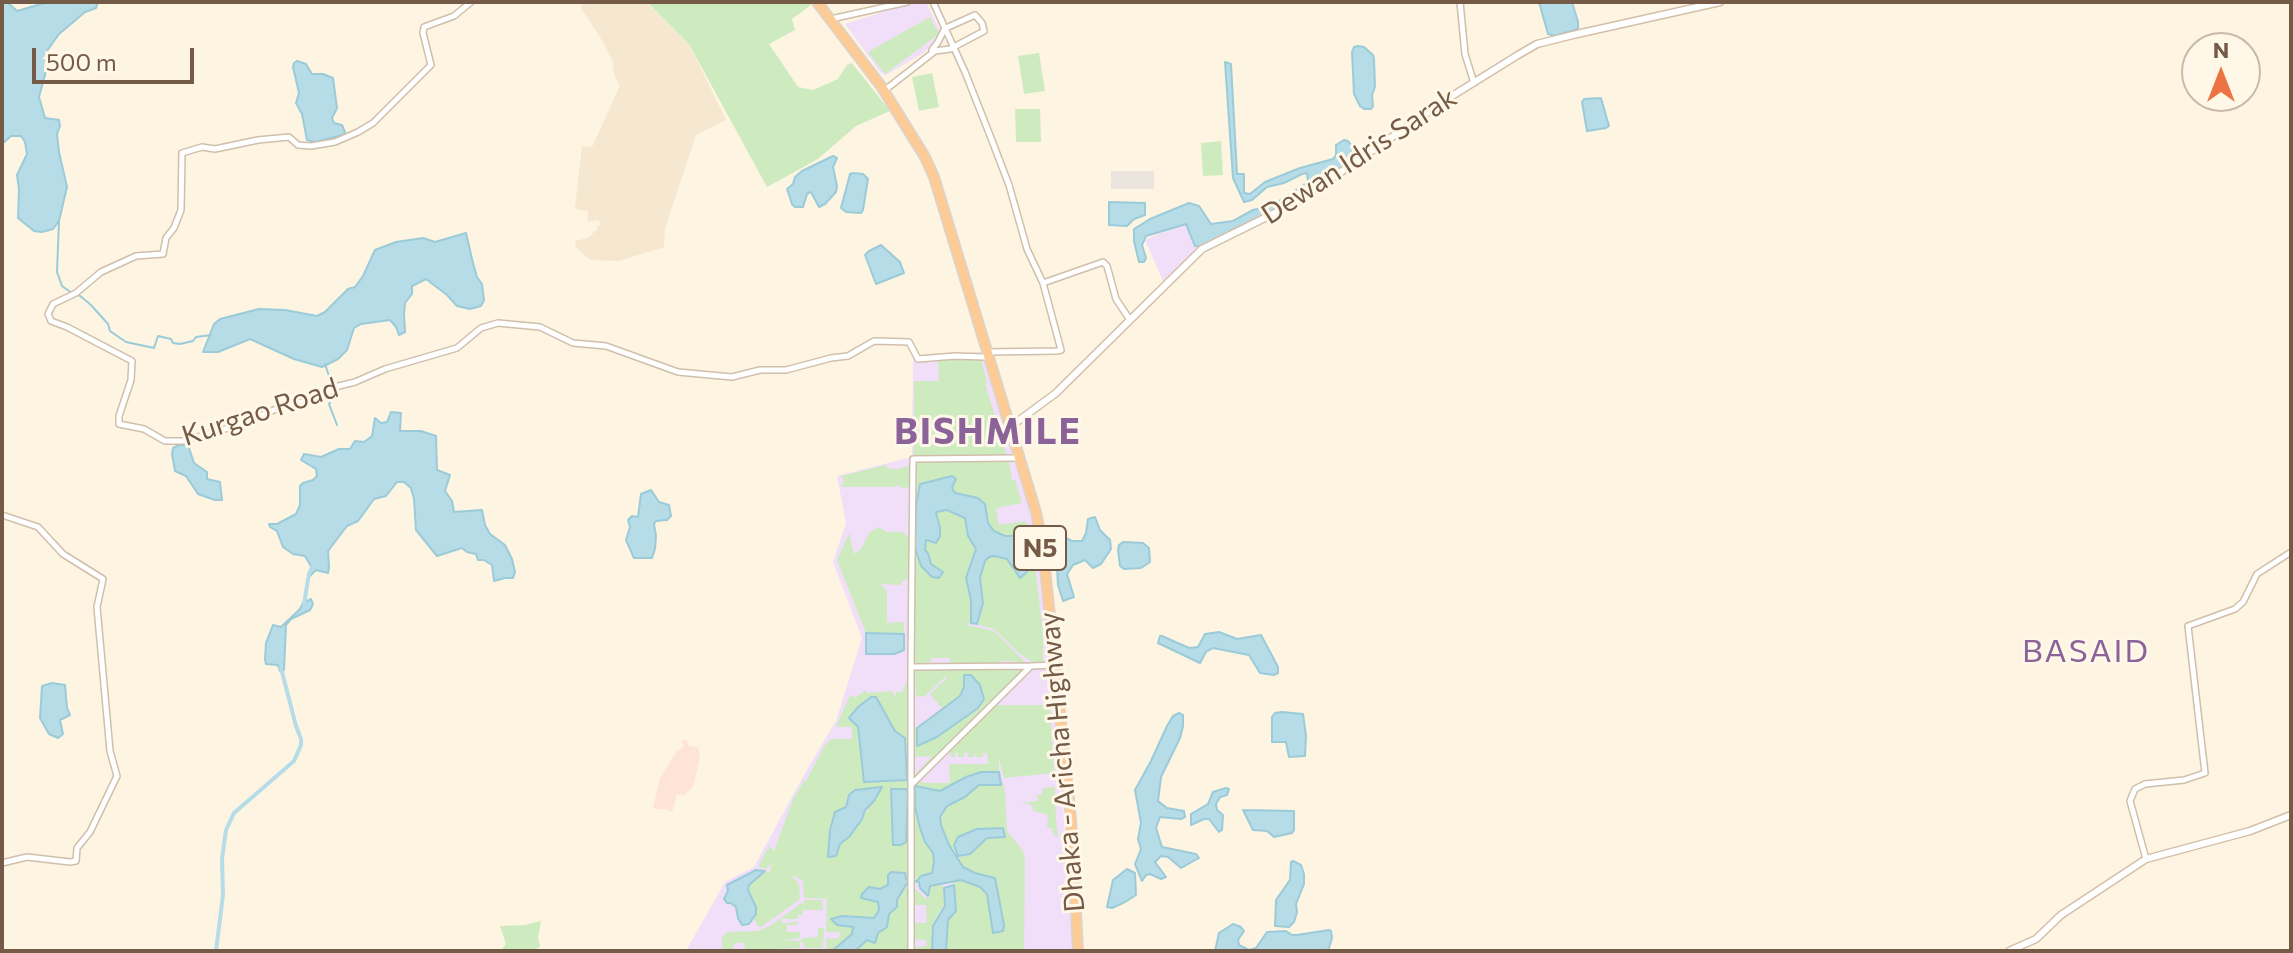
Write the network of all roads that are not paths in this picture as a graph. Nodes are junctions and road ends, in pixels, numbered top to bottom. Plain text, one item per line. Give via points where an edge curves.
1 (471, 2) edge
2 (815, 2) edge
3 (907, 2) edge
4 (933, 2) edge
5 (1460, 2) edge
6 (1720, 2) edge
7 (830, 19) junction
8 (945, 28) junction
9 (954, 47) junction
10 (1474, 83) junction
11 (883, 89) junction
12 (1043, 283) junction
13 (1131, 321) junction
14 (986, 354) junction
15 (1010, 427) junction
16 (1016, 458) junction
17 (2, 515) edge
18 (2291, 552) edge
19 (1054, 665) junction
20 (1031, 666) junction
21 (911, 667) junction
22 (911, 785) junction
23 (2291, 815) edge
24 (2146, 859) junction
25 (2, 863) edge
26 (911, 951) edge
27 (1076, 951) edge
28 (2009, 951) edge

1 - 14 street, Kurgao Road via 454,16 424,27 431,65 358,132 311,146 289,137 182,153 181,210 163,254 136,256 53,304 51,321 132,361 119,424 165,441 183,441 283,406 313,402 335,387 457,348 481,328 498,323 540,327 573,343 606,346 678,372 732,377 848,356 879,341 909,342 918,359
2 - 7 highway, Dhaka - Aricha Highway / N5
2 - 14 highway, Dhaka - Aricha Highway / N5 via 869,73 923,161
3 - 7 street
4 - 8 street
5 - 10 street
6 - 10 main road, Dewan Idris Sarak via 1537,44
7 - 11 highway, Dhaka - Aricha Highway / N5
8 - 9 street
8 - 9 street via 975,15 982,23 983,33
8 - 11 street via 933,49
9 - 11 street via 935,51
9 - 12 street
10 - 13 main road, Dewan Idris Sarak via 1286,209 1202,249
11 - 14 highway, Dhaka - Aricha Highway / N5 via 934,177
12 - 13 street via 1103,262 1116,299
12 - 14 street via 1061,350
13 - 15 main road, Dewan Idris Sarak via 1056,393
14 - 15 highway, Dhaka - Aricha Highway / N5
14 - 16 highway, Dhaka - Aricha Highway / N5
15 - 19 highway, Dhaka - Aricha Highway / N5 via 1043,549
16 - 19 highway, Dhaka - Aricha Highway / N5 via 1040,546
16 - 21 street via 913,459
17 - 25 street via 38,527 63,554 104,580 97,607 110,751 117,776 77,848 76,861 27,857
18 - 24 street via 2257,574 2235,609 2188,626 2205,773 2135,789 2130,802
19 - 20 street
19 - 27 highway, Dhaka - Aricha Highway / N5 via 1072,830
20 - 21 street
20 - 22 street
21 - 22 street
22 - 26 street
23 - 24 main road
24 - 28 main road via 2061,915 2036,939

